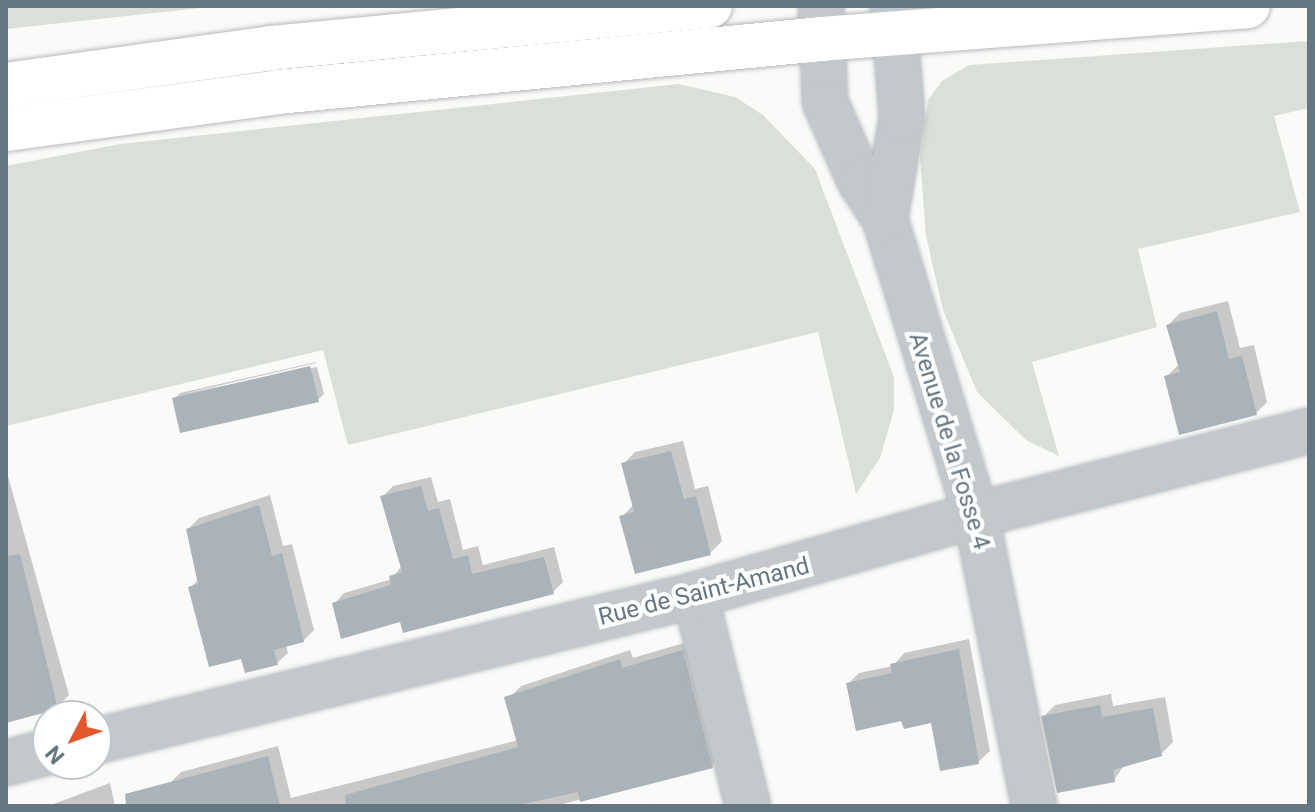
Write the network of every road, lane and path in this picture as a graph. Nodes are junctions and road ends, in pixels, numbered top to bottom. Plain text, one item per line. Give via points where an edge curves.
1 (710, 6) edge
2 (1248, 6) edge
3 (896, 20) edge
4 (821, 23) edge
5 (6, 85) edge
6 (6, 129) edge
7 (885, 219) junction
8 (1309, 431) edge
9 (976, 515) junction
10 (695, 595) junction
11 (112, 737) edge
12 (32, 756) edge
13 (6, 763) edge
14 (748, 806) edge
15 (1034, 806) edge

1 - 5 main road via 271,48
2 - 3 main road
3 - 4 main road
3 - 7 street, Avenue de la Fosse 4 via 902,117
4 - 6 main road
4 - 7 street, Avenue de la Fosse 4 via 825,102 860,181
7 - 9 street, Avenue de la Fosse 4
8 - 9 street, Rue de Saint-Amand
9 - 10 street, Rue de Saint-Amand
9 - 15 street, Avenue de la Fosse 4
10 - 11 street, Rue de Saint-Amand
10 - 14 street
12 - 13 street

